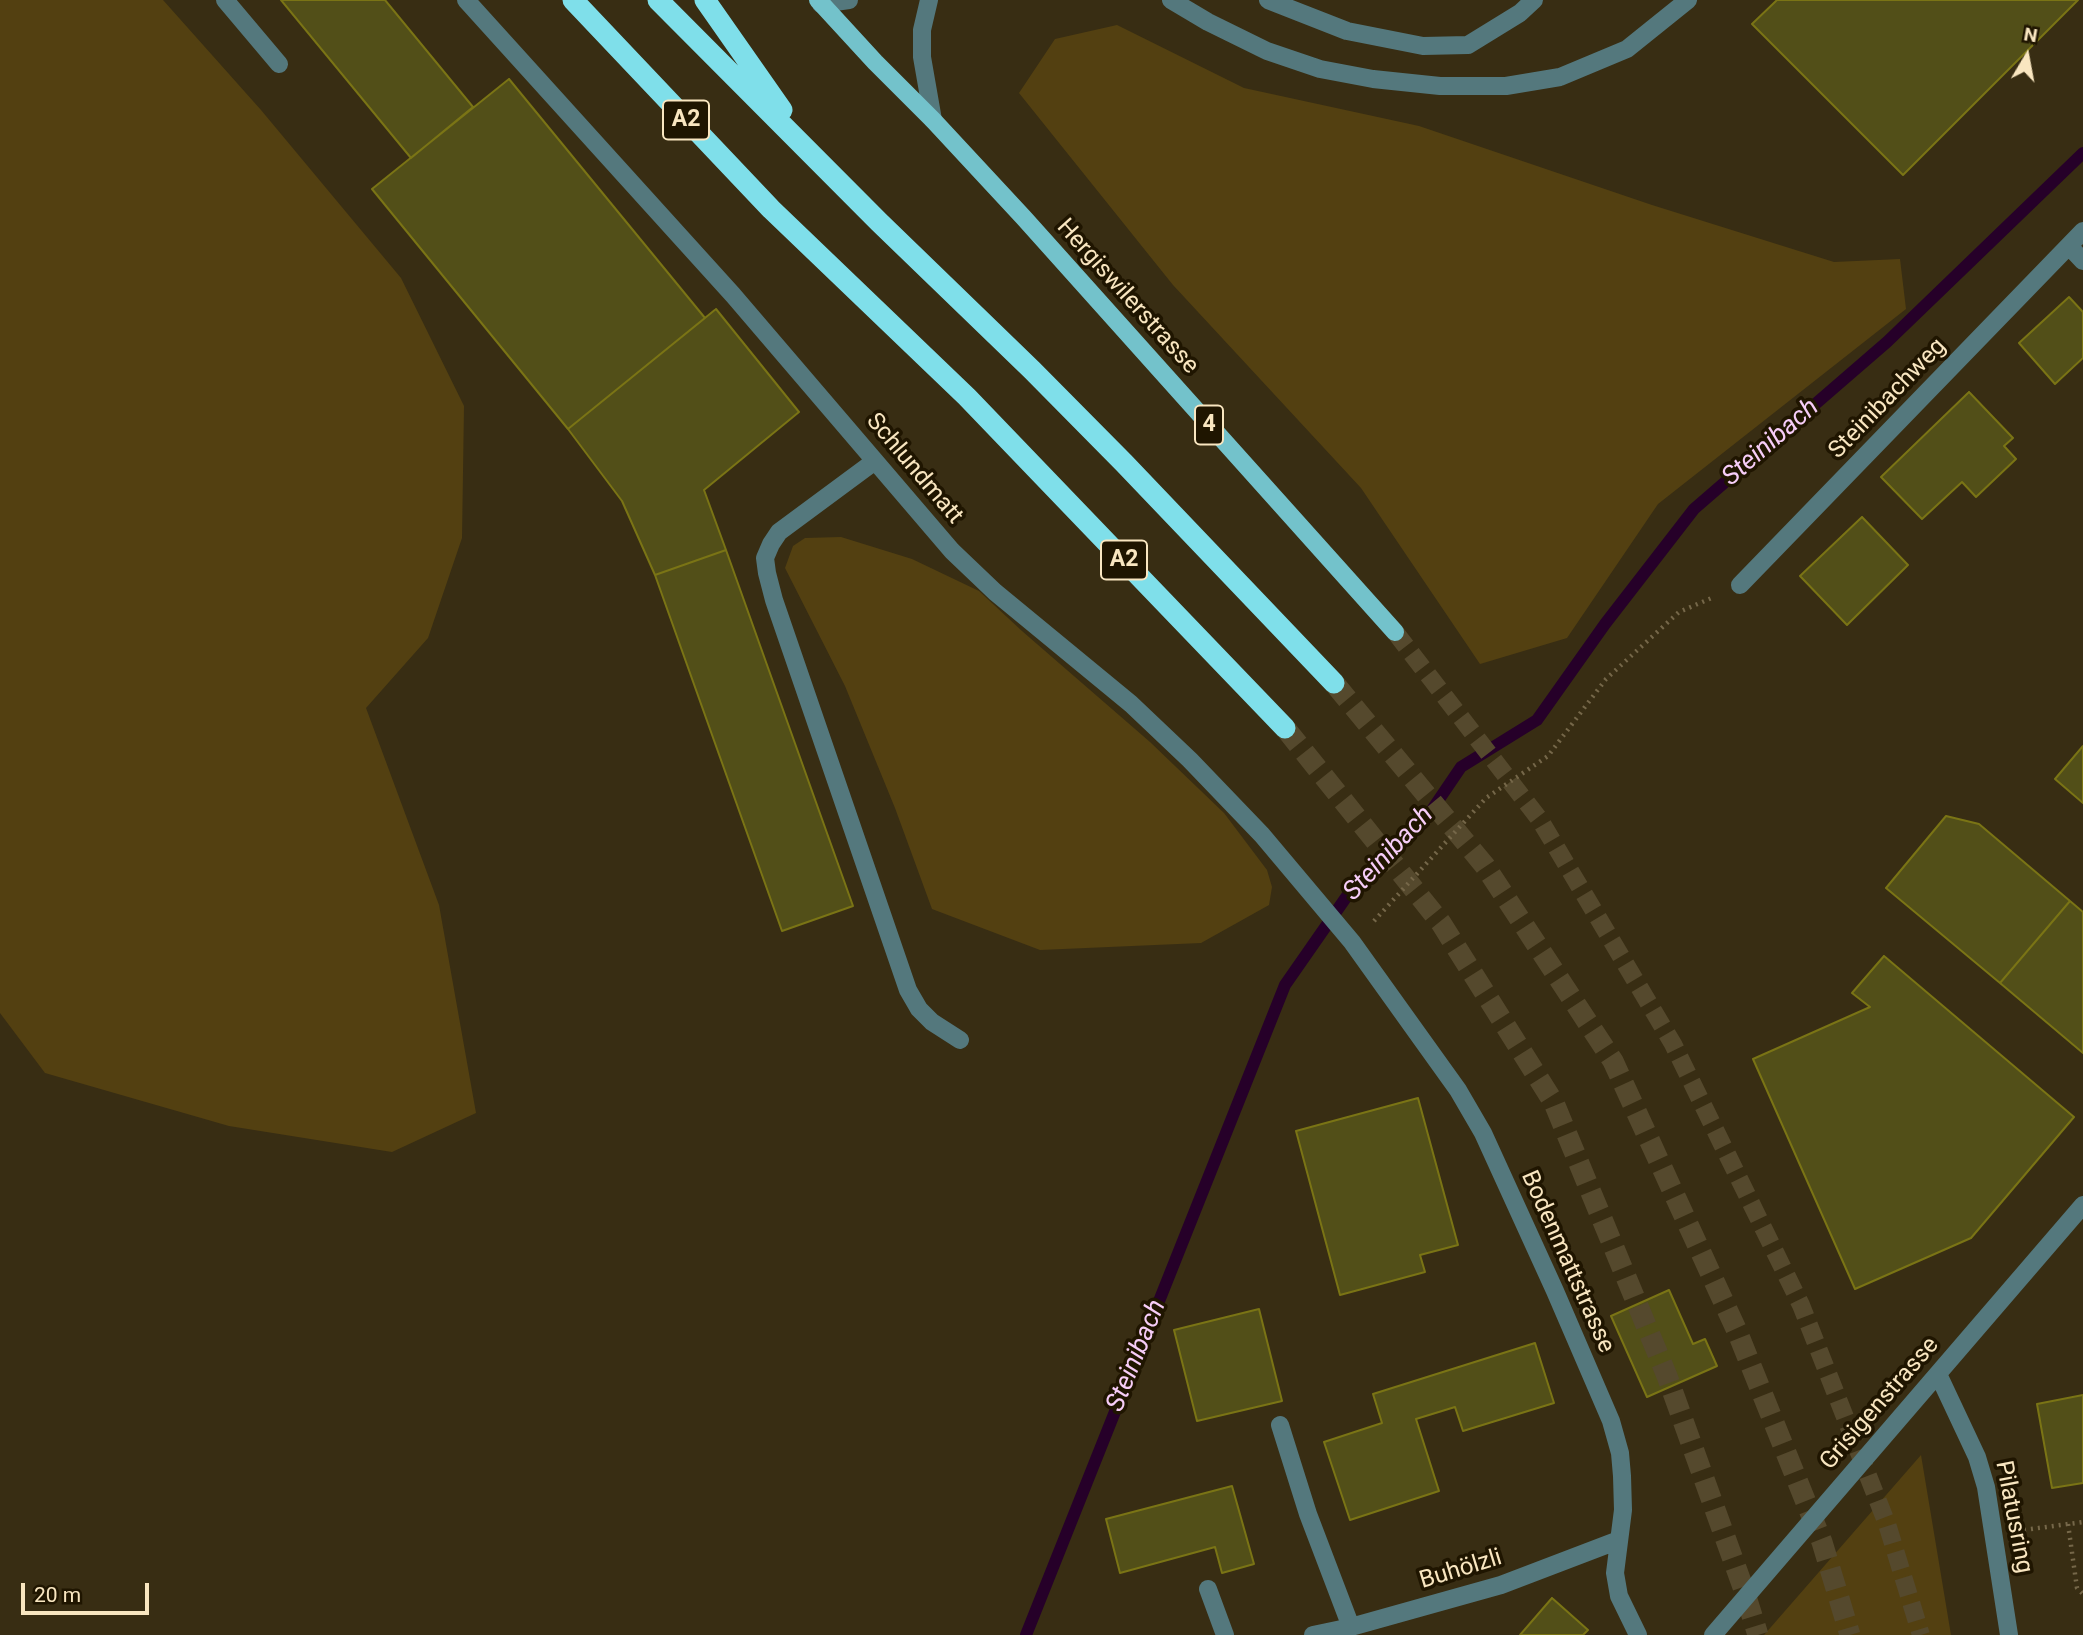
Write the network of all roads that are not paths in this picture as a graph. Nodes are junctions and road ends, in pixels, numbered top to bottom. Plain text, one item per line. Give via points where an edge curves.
1 (225, 0) edge
2 (466, 0) edge
3 (573, 0) edge
4 (658, 0) edge
5 (705, 0) edge
6 (849, 0) edge
7 (929, 0) edge
8 (1171, 0) edge
9 (1268, 0) edge
10 (1534, 0) edge
11 (1688, 0) edge
12 (820, 1) edge
13 (279, 64) dead end
14 (933, 120) junction
15 (815, 158) junction
16 (2083, 231) edge
17 (2069, 246) junction
18 (2083, 261) edge
19 (875, 461) junction
20 (1740, 585) road end
21 (1395, 632) tunnel mouth
22 (1334, 683) tunnel mouth
23 (1284, 729) tunnel mouth
24 (1352, 942) joint
25 (960, 1040) dead end
26 (2083, 1205) edge
27 (1938, 1374) junction
28 (1279, 1425) dead end
29 (1619, 1540) junction
30 (1209, 1588) dead end
31 (1352, 1627) junction
32 (1225, 1635) edge
33 (1313, 1635) edge
34 (1638, 1635) edge
35 (1713, 1635) edge
36 (2009, 1635) edge

1 - 13 street
2 - 19 street, Schlundmatt via 733,295
3 - 23 highway, A2 via 771,209 968,397
4 - 15 highway, A2
5 - 15 highway
6 - 12 street
7 - 14 street via 922,57
8 - 11 street via 1267,51 1320,69 1440,86 1506,86 1560,77 1627,49
9 - 10 street via 1347,31 1423,46 1468,45
12 - 14 main road, Hergiswilerstrasse / 4
14 - 21 main road, Hergiswilerstrasse / 4
15 - 22 highway, A2 via 1124,463
16 - 17 street, Steinibachweg
17 - 18 street
17 - 20 street, Steinibachweg
19 - 24 street, Schlundmatt via 952,551 995,592 1161,732 1262,835
19 - 25 street via 779,532 765,558 766,573 908,990 932,1022
24 - 29 street, Bodenmattstrasse via 1458,1090 1483,1133 1555,1292 1611,1421 1620,1453 1623,1510
26 - 27 street, Grisigenstrasse
27 - 35 street, Grisigenstrasse
27 - 36 street, Pilatusring via 1986,1487
28 - 31 street
29 - 31 street, Buhölzli via 1501,1585
29 - 34 street, Bodenmattstrasse via 1615,1573 1619,1596
30 - 32 street
31 - 33 street, Buhölzli

